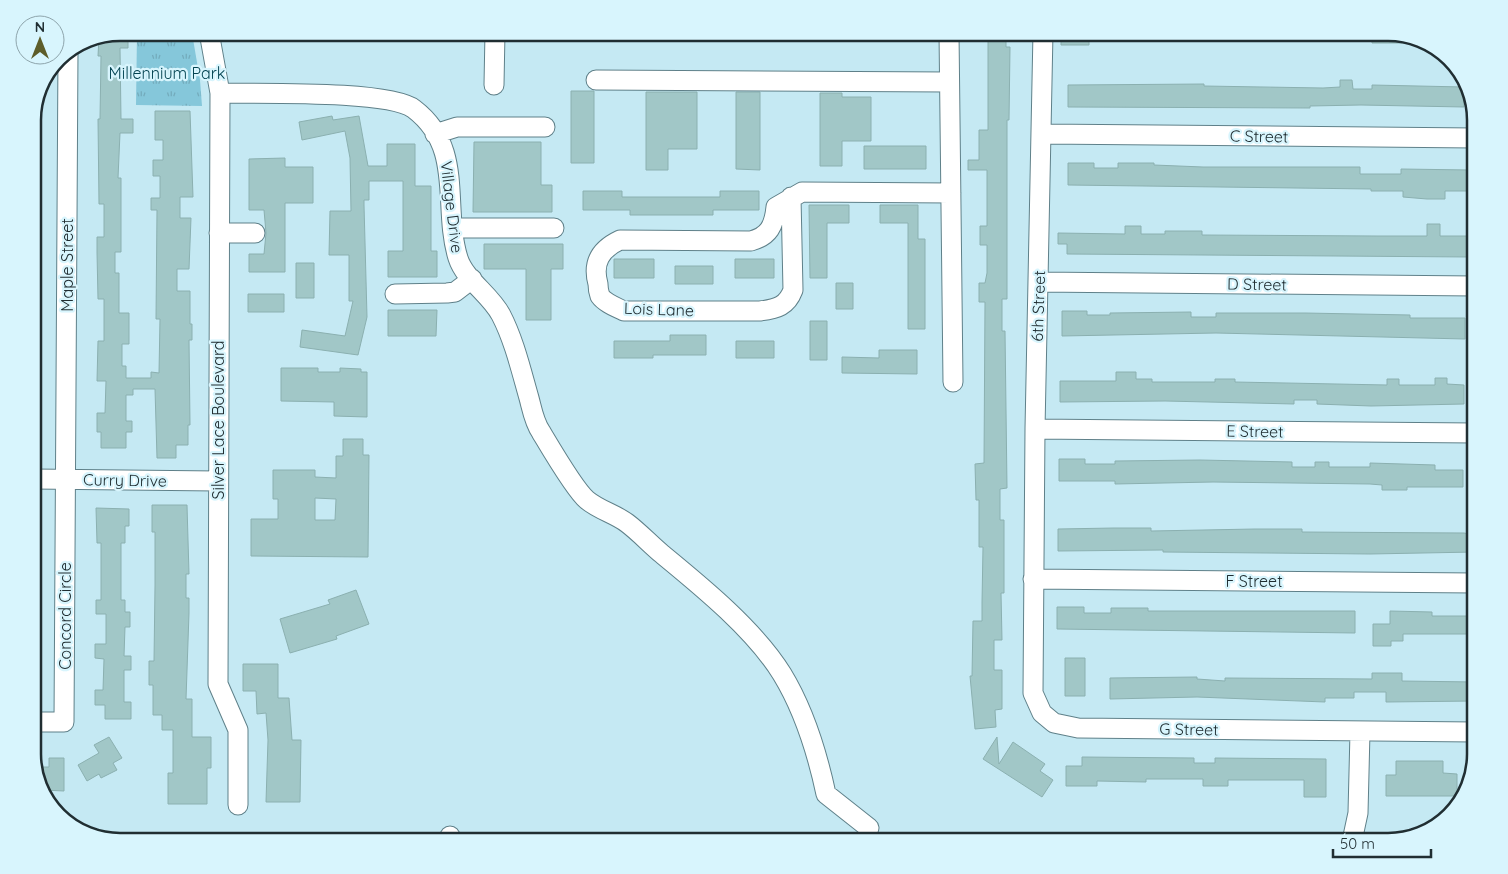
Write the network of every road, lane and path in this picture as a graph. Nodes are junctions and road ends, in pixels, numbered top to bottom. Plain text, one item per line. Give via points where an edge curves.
1 (211, 41) edge
2 (495, 41) edge
3 (949, 41) edge
4 (1044, 41) edge
5 (68, 61) edge
6 (596, 80) dead end
7 (948, 82) junction
8 (494, 85) dead end
9 (220, 93) junction
10 (545, 127) dead end
11 (435, 134) junction
12 (1043, 134) junction
13 (1467, 138) edge
14 (950, 192) junction
15 (791, 197) junction
16 (454, 228) junction
17 (554, 228) dead end
18 (219, 233) junction
19 (255, 233) dead end
20 (472, 279) junction
21 (1038, 282) junction
22 (1467, 286) edge
23 (395, 294) dead end
24 (953, 382) dead end
25 (1035, 429) junction
26 (1467, 433) edge
27 (41, 479) edge
28 (66, 479) junction
29 (218, 481) junction
30 (1033, 579) junction
31 (1467, 583) edge
32 (41, 722) edge
33 (1360, 732) junction
34 (1467, 732) edge
35 (238, 805) dead end
36 (870, 828) dead end
37 (1354, 833) edge

1 - 9 street, Silver Lace Boulevard
2 - 8 street
3 - 7 street
4 - 12 street, 6th Street
5 - 28 street, Maple Street
6 - 7 street
7 - 14 street
9 - 11 street, Village Drive via 394,100 413,108
9 - 18 street, Silver Lace Boulevard
10 - 11 street via 457,127
11 - 16 street, Village Drive via 449,169
12 - 13 street, C Street
12 - 21 street, 6th Street
14 - 15 street via 802,192
14 - 24 street
15 - 15 street, Lois Lane via 776,207 775,221 762,238 751,241 620,240 611,244 604,248 596,264 600,296 624,311 760,311 782,306 793,290
16 - 17 street
16 - 20 street, Village Drive via 458,261
18 - 19 street
18 - 29 street, Silver Lace Boulevard
20 - 23 street via 455,292
20 - 36 street, Village Drive via 493,300 513,344 538,428 586,499 626,522 707,591 753,638 781,672 800,709 818,758 826,794
21 - 22 street, D Street
21 - 25 street, 6th Street
25 - 26 street, E Street
25 - 30 street, 6th Street
27 - 28 street, Curry Drive
28 - 29 street, Curry Drive
28 - 32 street, Concord Circle via 64,722
29 - 35 street, Silver Lace Boulevard via 218,684 238,730
30 - 31 street, F Street
30 - 33 street, G Street via 1034,693 1042,713 1054,722 1078,728
33 - 34 street, G Street
33 - 37 street via 1358,813

